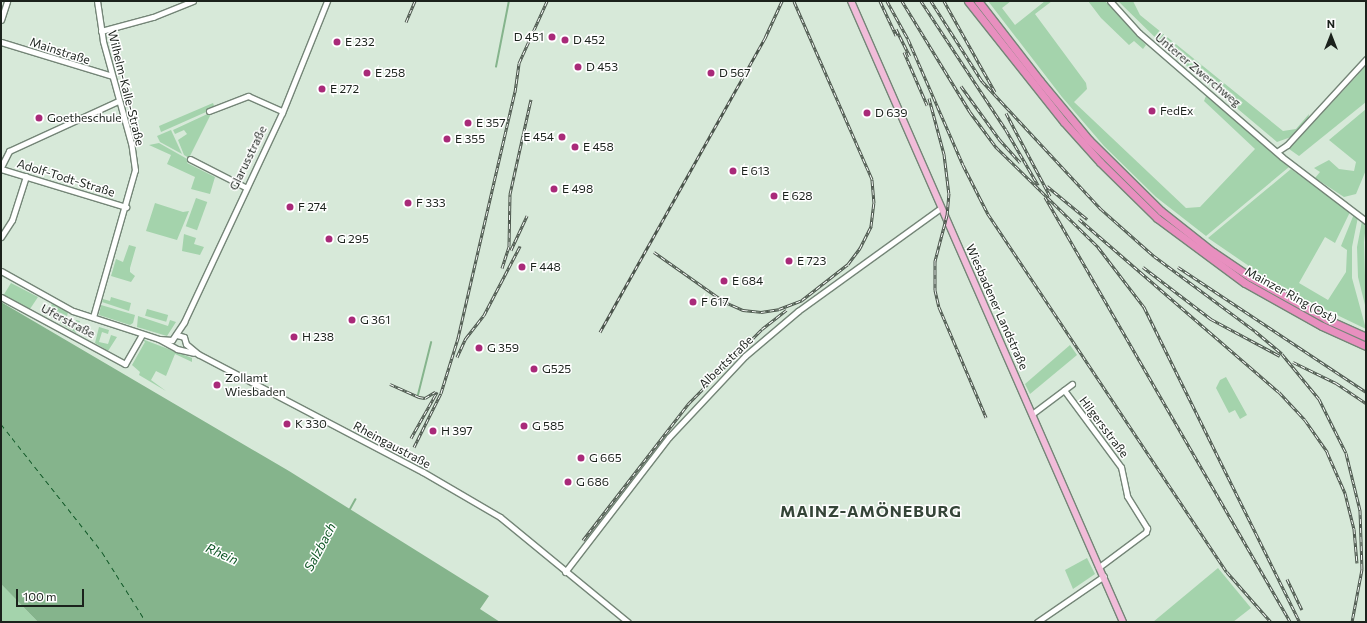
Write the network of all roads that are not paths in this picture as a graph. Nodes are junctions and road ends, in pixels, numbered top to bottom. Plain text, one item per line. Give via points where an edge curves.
1 (7, 1) edge
2 (97, 1) edge
3 (191, 1) edge
4 (327, 1) edge
5 (851, 1) edge
6 (968, 1) edge
7 (978, 1) edge
8 (1110, 1) edge
9 (1, 20) edge
10 (101, 31) junction
11 (1, 42) edge
12 (1366, 59) edge
13 (112, 76) junction
14 (118, 102) junction
15 (209, 111) dead end
16 (282, 111) junction
17 (1278, 151) junction
18 (190, 159) dead end
19 (1, 168) edge
20 (26, 176) junction
21 (245, 187) junction
22 (126, 207) junction
23 (942, 208) junction
24 (1366, 221) edge
25 (1, 238) edge
26 (1211, 255) junction
27 (1, 271) edge
28 (1, 297) edge
29 (93, 317) junction
30 (142, 334) junction
31 (180, 336) junction
32 (1366, 337) edge
33 (172, 343) junction
34 (1366, 346) edge
35 (184, 347) junction
36 (1072, 384) dead end
37 (1064, 390) junction
38 (1032, 414) junction
39 (1099, 567) junction
40 (565, 572) junction
41 (1104, 576) junction
42 (628, 622) edge
43 (1037, 622) edge
44 (1124, 622) edge

1 - 9 street
2 - 10 street, Wilhelm-Kalle-Straße
3 - 10 street via 153,18
4 - 16 street, Glarusstraße
5 - 23 main road, Wiesbadener Landstraße
6 - 26 highway via 1034,86 1129,192 1186,241
7 - 26 highway via 1089,140 1134,186
8 - 17 street, Unterer Zwerchweg via 1139,32
10 - 13 street, Wilhelm-Kalle-Straße
11 - 13 street, Mainstraße
12 - 17 street via 1293,140
13 - 14 street, Wilhelm-Kalle-Straße
14 - 19 street via 9,151
14 - 22 street, Wilhelm-Kalle-Straße via 131,144 135,170
15 - 16 street via 246,96
16 - 21 street, Glarusstraße
17 - 24 street, Unterer Zwerchweg via 1305,176
18 - 21 street
19 - 20 street, Adolf-Todt-Straße
20 - 22 street, Adolf-Todt-Straße
20 - 25 street via 12,220
21 - 31 street, Glarusstraße
22 - 29 street, Wilhelm-Kalle-Straße
23 - 38 main road, Wiesbadener Landstraße
23 - 40 street, Albertstraße via 798,311 745,356 669,437
26 - 32 highway, Mainzer Ring (Ost) via 1287,299
26 - 34 highway, Mainzer Ring (Ost) via 1283,306
27 - 29 street, Rheingaustraße via 53,301
28 - 30 street, Uferstraße via 125,364
29 - 30 street, Rheingaustraße
30 - 33 street, Rheingaustraße
31 - 33 street
31 - 35 street
33 - 35 street, Rheingaustraße via 177,349
35 - 40 street, Rheingaustraße via 423,472 500,517
36 - 37 street
37 - 38 street
37 - 39 street, Hilgersstraße via 1121,467 1127,496 1148,528
38 - 39 main road, Wiesbadener Landstraße
39 - 41 main road, Wiesbadener Landstraße
40 - 42 street, Rheingaustraße
41 - 43 street
41 - 44 main road, Wiesbadener Landstraße

